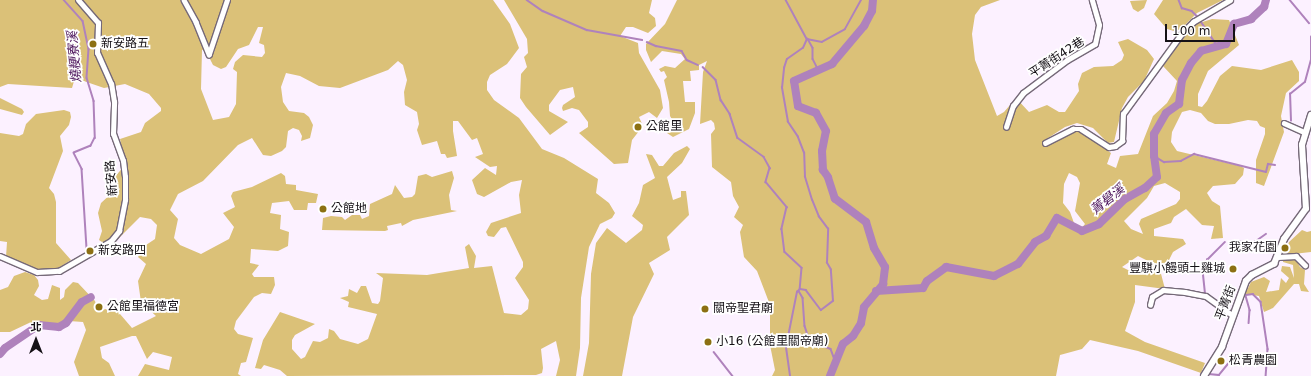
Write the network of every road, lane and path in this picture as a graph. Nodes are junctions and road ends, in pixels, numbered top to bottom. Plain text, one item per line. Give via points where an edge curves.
1 (78, 0) edge
2 (184, 0) edge
3 (227, 0) edge
4 (1092, 0) edge
5 (1230, 0) edge
6 (1311, 115) edge
7 (1284, 123) dead end
8 (1006, 127) dead end
9 (1304, 132) junction
10 (1046, 143) dead end
11 (0, 256) edge
12 (1278, 257) junction
13 (1305, 265) dead end
14 (1150, 305) dead end
15 (1232, 315) junction
16 (1204, 376) edge

1 - 11 street, 新安路 via 98,23 97,53 111,84 114,102 113,134 123,161 125,177 125,200 119,231 111,242 90,252 66,269 48,273 37,272
2 - 3 street via 209,54
4 - 8 street, 平菁街42巷 via 1099,26 1095,44 1023,93 1013,106
5 - 10 street via 1192,22 1182,33 1123,114 1122,141 1109,147 1081,129 1073,129
6 - 9 street, 平菁街
7 - 9 street
9 - 12 street, 平菁街 via 1302,145 1306,210 1284,240
12 - 13 street via 1296,256
12 - 15 street, 平菁街 via 1274,264 1252,275 1246,281
14 - 15 street via 1152,297 1163,290 1185,292 1206,296
15 - 16 street, 平菁街 via 1222,346

